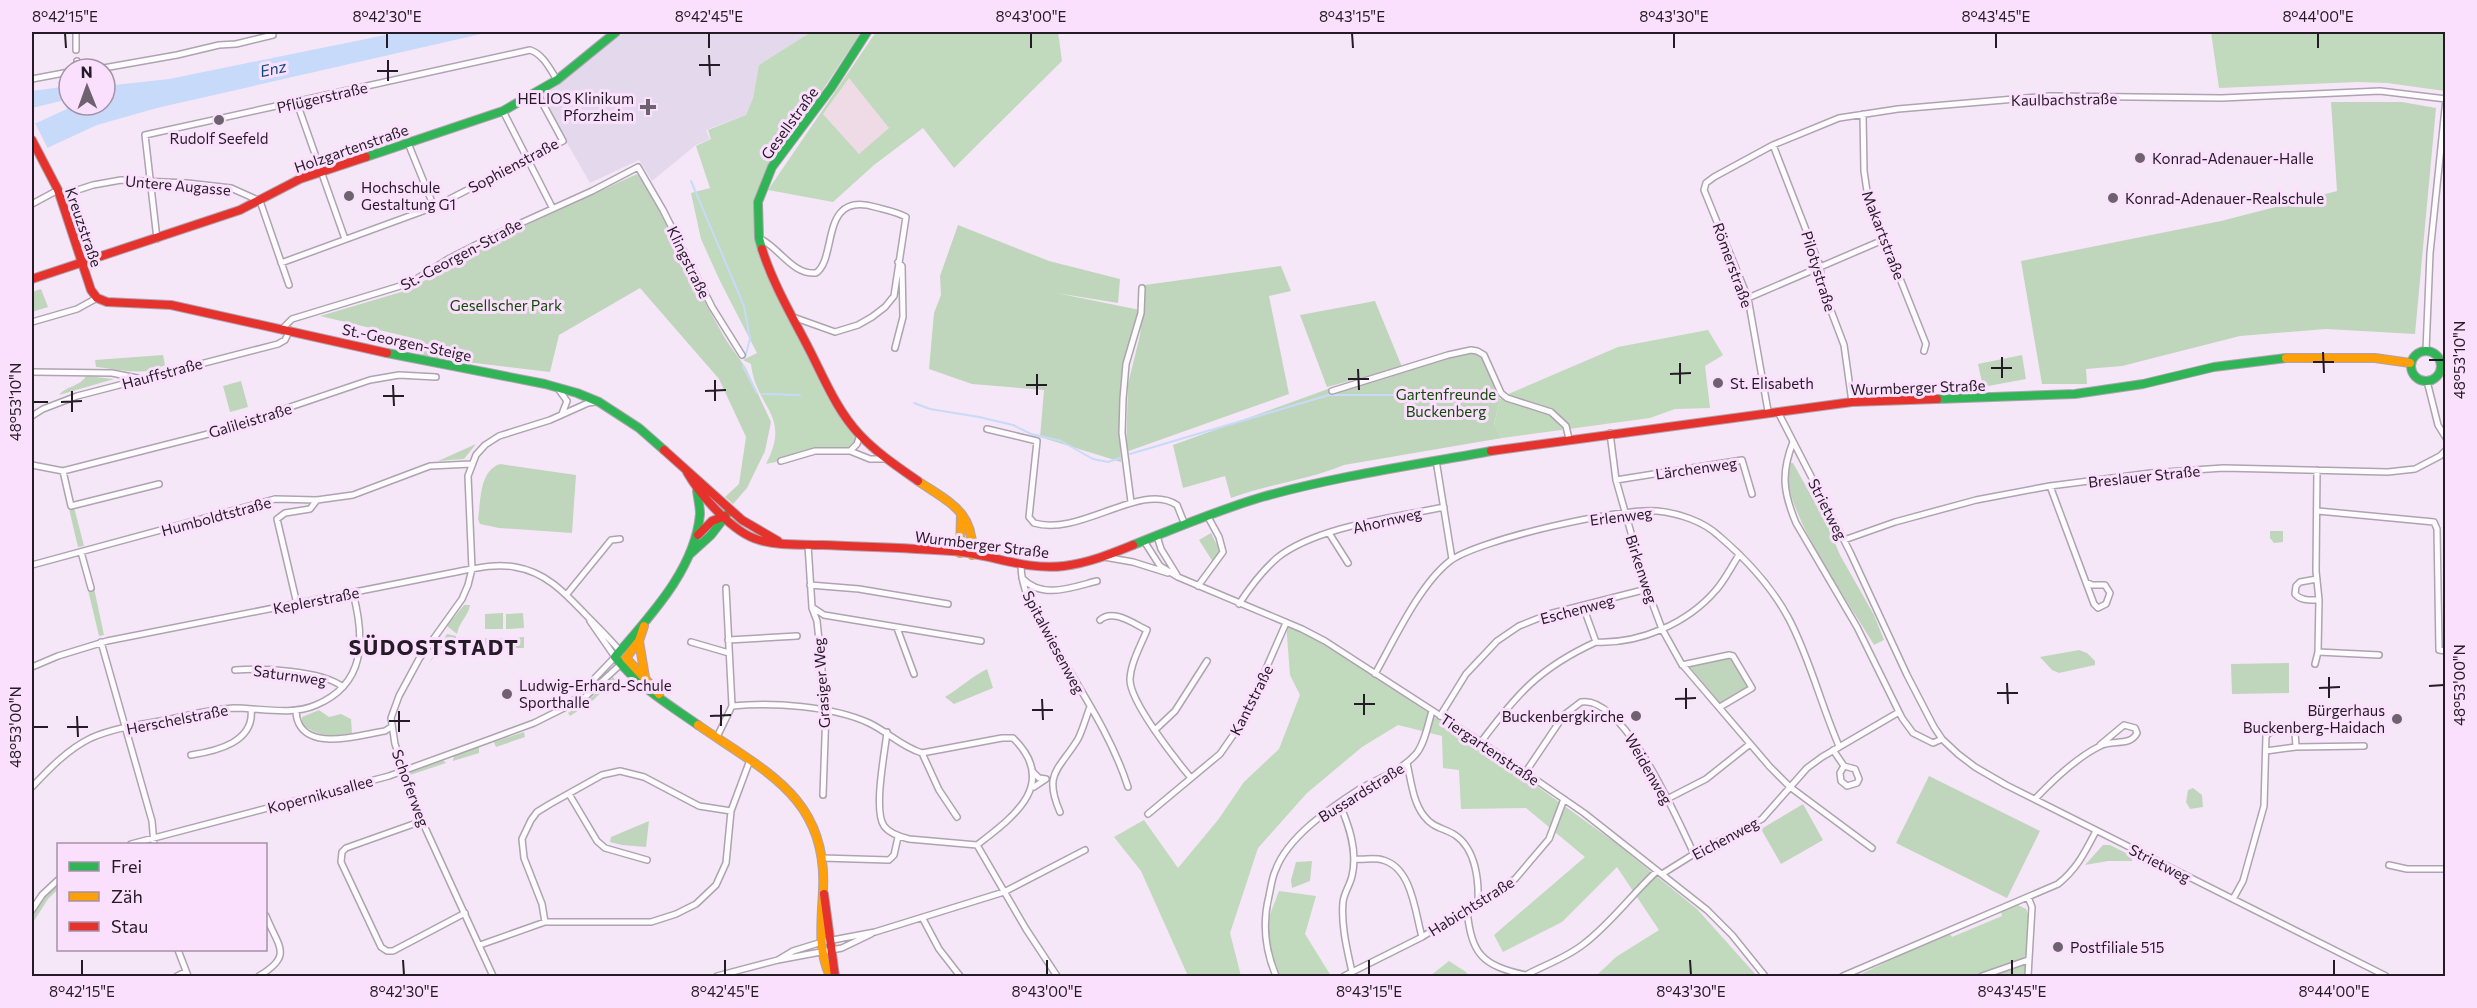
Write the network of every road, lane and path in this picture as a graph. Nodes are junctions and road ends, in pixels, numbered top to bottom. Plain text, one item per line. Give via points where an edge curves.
1 (76, 32) edge
2 (615, 32) edge
3 (867, 32) edge
4 (273, 35) edge
5 (76, 50) dead end
6 (117, 66) edge
7 (57, 74) edge
8 (32, 79) edge
9 (556, 80) junction
10 (537, 93) junction
11 (2445, 99) edge
12 (297, 103) junction
13 (503, 111) junction
14 (1863, 114) junction
15 (32, 140) edge
16 (408, 143) junction
17 (1773, 145) junction
18 (528, 160) junction
19 (638, 167) joint
20 (322, 171) junction
21 (150, 181) junction
22 (1704, 190) joint
23 (58, 193) junction
24 (260, 201) junction
25 (32, 204) edge
26 (434, 207) junction
27 (552, 207) junction
28 (759, 238) junction
29 (157, 239) junction
30 (345, 239) junction
31 (1883, 240) junction
32 (898, 262) junction
33 (81, 263) junction
34 (281, 263) junction
35 (1820, 266) junction
36 (32, 279) edge
37 (289, 285) dead end
38 (1142, 288) dead end
39 (97, 298) junction
40 (1748, 298) junction
41 (793, 317) junction
42 (32, 322) edge
43 (286, 330) junction
44 (895, 348) dead end
45 (1924, 351) dead end
46 (2426, 351) junction
47 (742, 355) dead end
48 (2410, 363) junction
49 (2443, 365) edge
50 (32, 372) edge
51 (436, 377) dead end
52 (140, 379) junction
53 (2427, 381) junction
54 (554, 385) junction
55 (1332, 391) dead end
56 (599, 402) junction
57 (1852, 402) junction
58 (1773, 411) junction
59 (562, 414) junction
60 (32, 417) edge
61 (987, 429) dead end
62 (1610, 433) junction
63 (860, 435) junction
64 (2445, 438) edge
65 (1569, 439) junction
66 (1793, 442) junction
67 (2445, 450) edge
68 (850, 451) junction
69 (888, 460) junction
70 (1436, 460) junction
71 (781, 461) dead end
72 (32, 465) edge
73 (471, 465) junction
74 (2317, 470) junction
75 (63, 471) junction
76 (687, 472) junction
77 (1616, 480) junction
78 (159, 484) dead end
79 (2050, 486) junction
80 (696, 488) junction
81 (1752, 494) dead end
82 (317, 500) junction
83 (1131, 502) junction
84 (1444, 507) junction
85 (2318, 511) junction
86 (728, 513) junction
87 (1624, 513) junction
88 (961, 515) junction
89 (1207, 515) junction
90 (1185, 525) junction
91 (1329, 533) junction
92 (1157, 536) junction
93 (696, 538) junction
94 (621, 539) dead end
95 (1844, 540) junction
96 (1144, 541) junction
97 (808, 545) junction
98 (81, 552) junction
99 (960, 553) junction
100 (690, 554) junction
101 (972, 555) junction
102 (1739, 555) junction
103 (1102, 557) junction
104 (1452, 559) junction
105 (1348, 563) dead end
106 (1021, 564) junction
107 (32, 565) edge
108 (472, 569) junction
109 (1021, 576) junction
110 (1178, 577) junction
111 (2317, 579) junction
112 (1097, 581) dead end
113 (2086, 582) junction
114 (810, 585) junction
115 (1198, 586) junction
116 (91, 588) dead end
117 (726, 588) dead end
118 (1647, 589) junction
119 (353, 593) junction
120 (567, 594) junction
121 (2319, 600) junction
122 (297, 604) junction
123 (948, 604) dead end
124 (1239, 604) junction
125 (1583, 606) junction
126 (812, 607) junction
127 (1100, 620) dead end
128 (1286, 623) junction
129 (644, 625) junction
130 (897, 628) junction
131 (1662, 629) junction
132 (797, 636) dead end
133 (728, 639) junction
134 (639, 641) junction
135 (981, 641) dead end
136 (101, 642) junction
137 (691, 642) dead end
138 (1596, 642) junction
139 (2445, 651) edge
140 (2318, 652) junction
141 (729, 653) junction
142 (2379, 656) dead end
143 (620, 658) junction
144 (1208, 661) dead end
145 (2315, 664) dead end
146 (1682, 665) junction
147 (32, 667) edge
148 (235, 670) dead end
149 (914, 674) dead end
150 (1375, 674) junction
151 (645, 677) junction
152 (343, 687) junction
153 (662, 698) junction
154 (732, 706) junction
155 (1090, 707) junction
156 (1720, 707) junction
157 (251, 709) junction
158 (296, 710) junction
159 (826, 710) junction
160 (1432, 711) junction
161 (1899, 712) junction
162 (1440, 716) junction
163 (126, 727) junction
164 (391, 727) junction
165 (1156, 729) junction
166 (887, 732) junction
167 (717, 737) junction
168 (1942, 739) junction
169 (1480, 742) junction
170 (1750, 744) junction
171 (2100, 745) junction
172 (1839, 746) junction
173 (2364, 746) dead end
174 (2296, 747) junction
175 (1833, 750) junction
176 (2266, 752) junction
177 (922, 753) junction
178 (191, 755) dead end
179 (750, 760) junction
180 (1407, 763) junction
181 (1844, 766) dead end
182 (405, 770) junction
183 (1032, 771) junction
184 (1525, 772) junction
185 (1055, 774) junction
186 (1191, 778) junction
187 (1046, 779) junction
188 (1128, 786) dead end
189 (32, 787) edge
190 (1790, 787) junction
191 (1032, 788) junction
192 (569, 794) junction
193 (823, 795) dead end
194 (1564, 799) junction
195 (1667, 799) junction
196 (2035, 799) junction
197 (1339, 803) junction
198 (731, 811) junction
199 (1060, 812) dead end
200 (1148, 814) dead end
201 (957, 817) dead end
202 (422, 821) junction
203 (2096, 831) junction
204 (153, 837) junction
205 (898, 837) junction
206 (134, 843) edge
207 (154, 843) edge
208 (977, 844) junction
209 (1872, 848) dead end
210 (1085, 850) dead end
211 (1694, 854) junction
212 (822, 858) junction
213 (1355, 859) junction
214 (647, 860) dead end
215 (2390, 865) dead end
216 (2445, 868) edge
217 (1659, 873) junction
218 (57, 881) edge
219 (1004, 892) junction
220 (2028, 897) junction
221 (2233, 899) junction
222 (1478, 903) junction
223 (32, 910) edge
224 (1467, 911) junction
225 (465, 913) junction
226 (267, 918) edge
227 (923, 919) junction
228 (545, 922) junction
229 (875, 932) junction
230 (1422, 937) junction
231 (826, 940) junction
232 (480, 945) junction
233 (832, 950) junction
234 (178, 951) edge
235 (823, 952) junction
236 (778, 960) junction
237 (2028, 960) junction
238 (1353, 972) junction
239 (187, 974) edge
240 (177, 976) edge
241 (259, 976) edge
242 (493, 976) edge
243 (717, 976) edge
244 (830, 976) edge
245 (835, 976) edge
246 (960, 976) edge
247 (1058, 976) edge
248 (1276, 976) edge
249 (1344, 976) edge
250 (1525, 976) edge
251 (1765, 976) edge
252 (1844, 976) edge
253 (1982, 976) edge
254 (2028, 976) edge
255 (2386, 976) edge

1 - 5 street
2 - 9 main road, Holzgartenstraße
3 - 28 main road, Gesellstraße via 772,167 758,202
4 - 6 street
7 - 8 street
9 - 10 main road, Holzgartenstraße
9 - 12 street, Pflügerstraße via 547,64 530,50
10 - 13 main road, Holzgartenstraße
10 - 18 street, Sophienstraße via 563,141
11 - 14 street, Kaulbachstraße via 2380,91 2222,98 2050,96
11 - 46 street via 2430,253
12 - 20 street
12 - 21 street, Pflügerstraße via 145,135
13 - 16 main road, Holzgartenstraße
13 - 18 street
14 - 17 street, Kaulbachstraße via 1839,118
14 - 31 street, Makartstraße via 1865,184
15 - 23 main road, Kreuzstraße
16 - 20 main road, Holzgartenstraße
16 - 26 street
17 - 22 street, Kaulbachstraße via 1714,177
17 - 35 street, Pilotystraße
18 - 26 street, Sophienstraße
18 - 27 street
19 - 27 street, St.-Georgen-Straße
19 - 47 street, Klingstraße via 711,307
20 - 24 main road, Holzgartenstraße
20 - 30 street
21 - 23 street, Untere Augasse via 105,181
21 - 24 street, Untere Augasse via 231,188
21 - 29 street
22 - 40 street, Römerstraße
23 - 25 street, Untere Augasse
23 - 33 main road, Kreuzstraße
24 - 29 main road, Holzgartenstraße
24 - 34 street
26 - 30 street, Sophienstraße
27 - 43 street, St.-Georgen-Straße via 410,283 292,319
28 - 32 street via 802,271 816,273 823,264 830,233 839,217 851,207 866,205 906,217
28 - 41 main road, Gesellstraße via 770,273
29 - 33 main road, Holzgartenstraße
30 - 34 street, Sophienstraße
31 - 35 street
31 - 45 street, Makartstraße via 1926,345
32 - 41 street via 894,296 858,325 835,332
32 - 44 street via 902,266 904,304
33 - 36 main road, Holzgartenstraße
33 - 39 main road, Kreuzstraße
34 - 37 street
35 - 40 street
35 - 57 street, Pilotystraße via 1822,287 1844,345
38 - 83 street via 1141,312 1126,364 1123,399 1122,433
39 - 42 street via 77,309
39 - 43 main road, St.-Georgen-Steige via 107,302 171,305
40 - 58 street, Römerstraße
41 - 63 main road, Gesellstraße via 830,390
43 - 52 street, Hauffstraße via 285,340 278,344
43 - 54 main road, St.-Georgen-Steige via 430,363
46 - 48 main road via 2416,354
46 - 49 main road via 2435,354
48 - 53 main road via 2414,376
48 - 57 main road, Wurmberger Straße via 2298,356 2242,362 2075,394
49 - 53 main road via 2435,378
50 - 52 street via 112,373
51 - 75 street, Galileistraße via 399,375 370,380 216,432
52 - 60 street, Hauffstraße via 58,402
53 - 64 street via 2438,426
54 - 56 main road, St.-Georgen-Steige
54 - 59 street via 566,397
55 - 65 street via 1448,355 1477,351 1484,355 1501,393 1551,412 1566,426
56 - 59 street
56 - 76 main road, St.-Georgen-Steige via 639,428
57 - 58 main road, Wurmberger Straße
58 - 62 main road, Wurmberger Straße
58 - 66 street, Strietweg
59 - 73 street via 493,439
61 - 83 street via 1037,441 1029,517 1034,523 1074,523
62 - 65 main road, Wurmberger Straße
62 - 77 street, Birkenweg
63 - 68 street
63 - 69 main road, Gesellstraße
65 - 70 main road, Wurmberger Straße
66 - 95 street, Strietweg
66 - 161 street, Strietweg via 1784,476 1789,507 1857,627
67 - 74 street, Breslauer Straße via 2415,469
68 - 69 street, Gesellstraße via 870,459
68 - 71 street, Gesellstraße via 815,451
69 - 88 main road, Gesellstraße via 949,500
70 - 84 street
70 - 89 main road, Wurmberger Straße via 1263,497
72 - 75 street
73 - 82 street, Humboldtstraße via 430,466 353,495
73 - 108 street via 468,481
74 - 79 street, Breslauer Straße via 2223,468
74 - 85 street
75 - 78 street via 71,506
76 - 80 main road, St.-Georgen-Steige
76 - 86 main road, St.-Georgen-Steige
77 - 81 street, Lärchenweg via 1742,459
77 - 87 street, Birkenweg
79 - 95 street, Breslauer Straße via 1976,500
79 - 113 street
80 - 86 main road, St.-Georgen-Steige
80 - 93 main road via 701,510
82 - 98 street, Humboldtstraße via 275,499
82 - 122 street via 310,509 285,513 277,519
83 - 90 street via 1172,501
84 - 91 street, Ahornweg
84 - 104 street
85 - 111 street
85 - 139 street via 2434,522 2439,650
86 - 93 main road via 712,521
86 - 97 main road, Wurmberger Straße via 781,543
86 - 100 main road
87 - 102 street, Erlenweg via 1655,510 1687,518 1718,534
87 - 104 street, Erlenweg via 1540,529
87 - 118 street, Birkenweg
88 - 99 main road
88 - 101 main road, Gesellstraße via 970,526
89 - 90 main road, Wurmberger Straße
89 - 115 street via 1223,552
90 - 92 main road, Wurmberger Straße
91 - 105 street, Ahornweg
91 - 124 street, Ahornweg via 1279,557 1257,578
92 - 96 main road, Wurmberger Straße
92 - 110 street
93 - 100 main road
94 - 120 street via 611,540
95 - 168 street, Strietweg via 1907,675
96 - 103 main road, Wurmberger Straße
96 - 110 street, Tiergartenstraße via 1160,566
97 - 99 main road, Wurmberger Straße
97 - 114 street, Grasiger Weg
98 - 107 street, Humboldtstraße
98 - 116 street
99 - 101 main road, Wurmberger Straße
100 - 129 main road
101 - 106 main road, Wurmberger Straße
102 - 131 street via 1717,589 1701,605
102 - 172 street, Erlenweg via 1763,580 1789,620
103 - 106 main road, Wurmberger Straße via 1065,566
103 - 110 street, Tiergartenstraße via 1133,562
104 - 150 street, Erlenweg via 1428,584
106 - 109 street, Spitalwiesenweg
108 - 119 street, Keplerstraße
108 - 120 street, Keplerstraße via 515,567 536,573
108 - 164 street via 462,599 429,644 399,696
109 - 112 street, Spitalwiesenweg via 1039,588 1056,591
109 - 155 street, Spitalwiesenweg via 1028,600
110 - 115 street, Tiergartenstraße
111 - 121 street
111 - 121 street via 2300,582 2295,594 2302,599
113 - 113 street via 2095,607 2106,604 2108,588
114 - 123 street
114 - 126 street, Grasiger Weg
115 - 124 street, Tiergartenstraße
117 - 133 street
118 - 125 street, Eschenweg
118 - 131 street, Birkenweg
119 - 122 street, Keplerstraße
119 - 152 street, Herschelstraße via 362,636 358,661
120 - 143 street, Keplerstraße
121 - 140 street
122 - 136 street, Keplerstraße
124 - 128 street, Tiergartenstraße
125 - 138 street
125 - 162 street, Eschenweg via 1519,626 1497,641 1466,674
126 - 130 street via 824,615
126 - 159 street, Grasiger Weg via 817,621
127 - 165 street via 1114,615 1147,630 1131,684 1138,705
128 - 150 street, Tiergartenstraße via 1325,641
128 - 186 street, Kantstraße via 1244,721 1220,754
129 - 134 main road
129 - 143 main road
130 - 135 street
130 - 149 street
131 - 138 street via 1639,637
131 - 146 street, Birkenweg
132 - 133 street
133 - 141 street
134 - 143 main road
134 - 151 main road
136 - 147 street, Keplerstraße
136 - 163 street
137 - 141 street
138 - 169 street via 1558,662 1524,688
140 - 142 street
140 - 145 street
141 - 154 street
143 - 151 main road
143 - 153 main road via 646,689
143 - 182 street, Kopernikusallee via 570,704 534,723
144 - 165 street via 1176,711
146 - 156 street, Birkenweg
146 - 156 street via 1733,656 1752,688
148 - 152 street, Saturnweg via 264,668 334,681
150 - 160 street, Tiergartenstraße
151 - 153 main road
152 - 158 street, Herschelstraße via 329,699
153 - 167 main road
154 - 159 street
154 - 167 street
155 - 185 street, Spitalwiesenweg via 1080,736
155 - 188 street, Spitalwiesenweg
156 - 170 street, Birkenweg
157 - 158 street, Herschelstraße
157 - 163 street, Herschelstraße via 213,710
157 - 178 street via 250,723 237,741
158 - 164 street via 299,725 330,740
159 - 166 street
159 - 193 street, Grasiger Weg
160 - 162 street, Tiergartenstraße
160 - 180 street, Bussardstraße via 1418,751
161 - 168 street, Strietweg via 1913,734 1932,743
161 - 172 street, Eichenweg
162 - 169 street, Tiergartenstraße
163 - 189 street, Herschelstraße via 72,750
163 - 204 street via 152,820
164 - 182 street, Schoferweg
165 - 186 street
166 - 177 street
166 - 205 street via 879,810 884,826
167 - 179 main road
168 - 196 street, Strietweg via 1975,767
169 - 184 street, Tiergartenstraße
170 - 190 street, Birkenweg
170 - 195 street via 1706,779
171 - 171 street via 2130,741 2137,733 2135,728 2124,725
171 - 196 street
172 - 175 street, Eichenweg
173 - 174 street
174 - 176 street
174 - 176 street via 2294,730 2274,731 2266,736
175 - 181 street
175 - 190 street, Eichenweg via 1807,768
176 - 221 street via 2264,806 2243,881
177 - 183 street via 1013,738
177 - 201 street
179 - 198 street
179 - 212 main road via 801,802 813,823
180 - 197 street, Bussardstraße
180 - 222 street via 1422,814 1434,827 1460,839 1472,858
182 - 202 street, Schoferweg
182 - 204 street, Kopernikusallee
183 - 187 street
183 - 191 street
184 - 194 street, Tiergartenstraße
184 - 195 street, Weidenweg via 1564,715 1586,701 1621,724 1651,767
185 - 187 street
185 - 199 street via 1051,788
186 - 200 street, Kantstraße
187 - 191 street
190 - 209 street, Birkenweg
190 - 211 street, Eichenweg via 1762,819
191 - 208 street via 1029,798
192 - 198 street via 602,775 620,771 644,777 699,806
192 - 214 street via 605,848
192 - 228 street via 537,812 522,839 524,858
194 - 217 street, Tiergartenstraße
194 - 222 street, Habichtstraße via 1549,839 1534,859 1515,879
195 - 211 street, Weidenweg
196 - 203 street, Strietweg
197 - 213 street
197 - 248 street, Bussardstraße via 1300,834 1277,866 1265,911 1265,939
198 - 228 street via 726,863 716,885 696,904 651,922
202 - 225 street, Schoferweg
202 - 225 street via 346,848 340,857 346,873 381,947 387,951
203 - 220 street via 2071,874
203 - 221 street, Strietweg
204 - 206 street, Kopernikusallee
204 - 207 street
205 - 208 street
205 - 212 street via 889,860
208 - 219 street
210 - 219 street
211 - 217 street, Eichenweg
212 - 231 main road
213 - 230 street via 1384,860 1402,872
213 - 238 street via 1343,903 1343,925
215 - 216 street via 2407,869
217 - 250 street, Eichenweg via 1584,945
217 - 251 street, Tiergartenstraße via 1732,935
218 - 223 street
219 - 227 street
219 - 247 street
220 - 237 street via 2032,907
220 - 252 street
221 - 255 street, Strietweg
222 - 224 street, Habichtstraße
224 - 230 street, Habichtstraße
224 - 250 street via 1475,948 1482,959
225 - 232 street, Schoferweg
226 - 241 street via 281,959
227 - 229 street
227 - 246 street
228 - 232 street
229 - 231 street
229 - 233 street
230 - 238 street, Habichtstraße
231 - 233 main road
231 - 235 main road
231 - 236 street
232 - 242 street, Schoferweg
233 - 235 street
233 - 245 main road
234 - 239 street
235 - 236 street
235 - 244 main road
236 - 243 street
237 - 253 street
237 - 254 street
238 - 249 street, Habichtstraße
239 - 240 street

